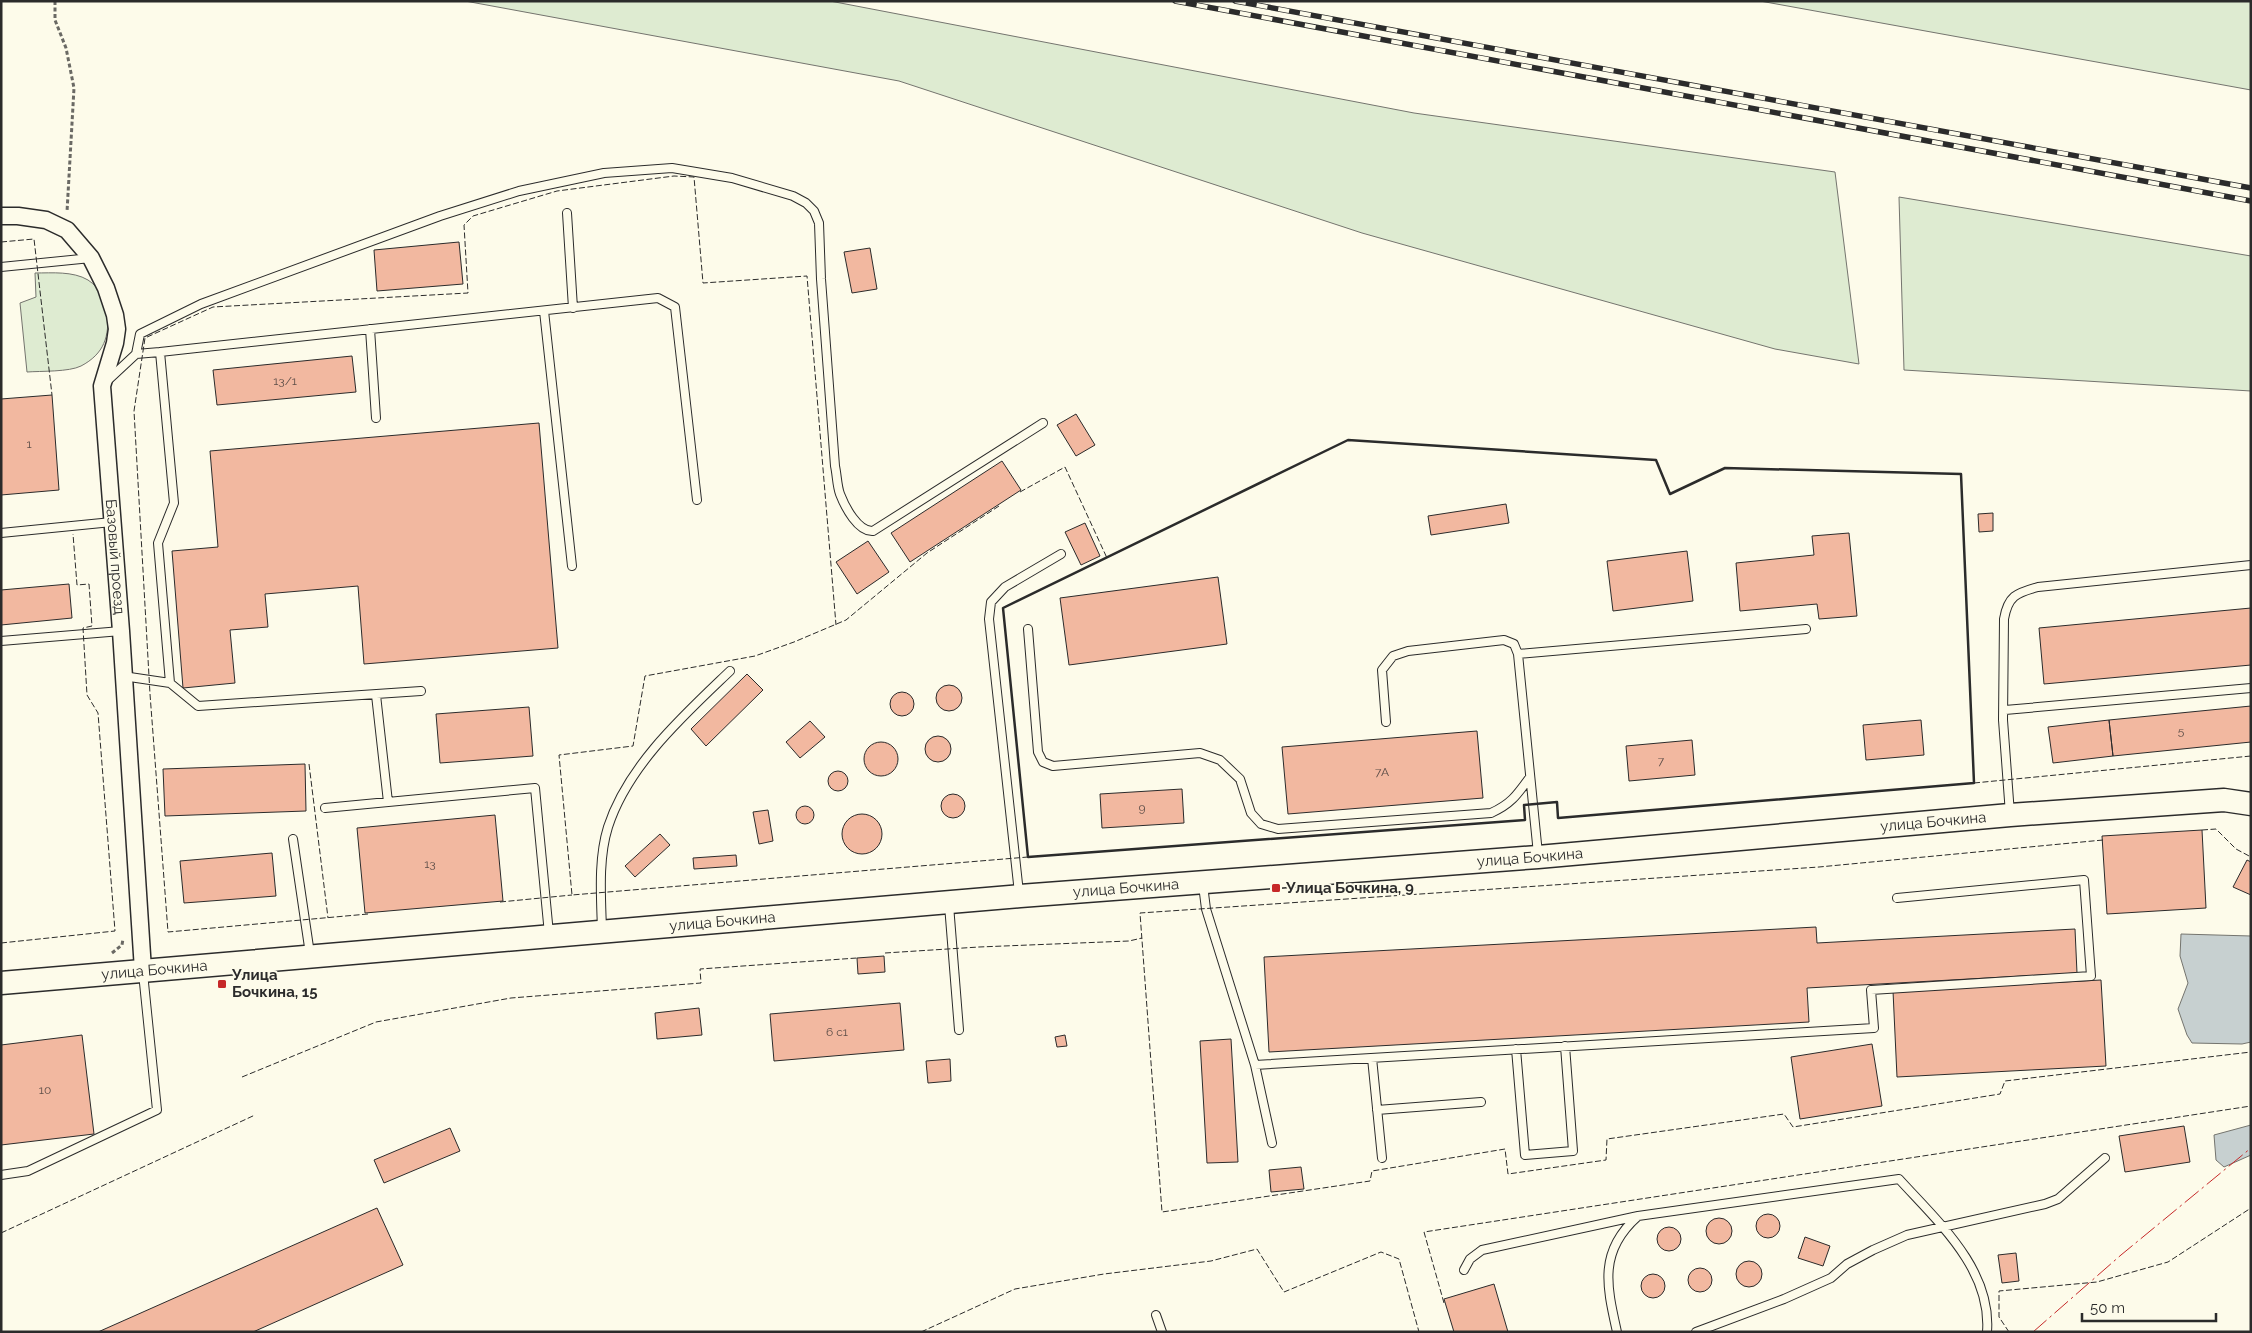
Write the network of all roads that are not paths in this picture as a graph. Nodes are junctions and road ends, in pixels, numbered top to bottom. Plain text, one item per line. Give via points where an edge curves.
1 (567, 212) dead end
2 (1, 216) edge
3 (91, 258) junction
4 (1, 267) edge
5 (573, 308) junction
6 (544, 311) junction
7 (370, 329) junction
8 (160, 352) junction
9 (136, 354) junction
10 (102, 386) junction
11 (376, 418) dead end
12 (1043, 423) dead end
13 (697, 500) dead end
14 (112, 522) junction
15 (1, 533) edge
16 (1061, 554) dead end
17 (2251, 565) edge
18 (572, 566) dead end
19 (1028, 629) dead end
20 (1806, 629) dead end
21 (121, 631) junction
22 (1, 641) edge
23 (1518, 654) junction
24 (730, 671) dead end
25 (123, 676) junction
26 (170, 683) junction
27 (2251, 688) edge
28 (421, 691) dead end
29 (376, 695) junction
30 (2005, 710) junction
31 (1386, 722) dead end
32 (1530, 777) junction
33 (388, 802) junction
34 (2251, 804) edge
35 (325, 808) dead end
36 (2010, 815) junction
37 (293, 839) dead end
38 (1538, 857) junction
39 (1203, 883) junction
40 (1020, 896) junction
41 (1897, 898) dead end
42 (948, 902) junction
43 (602, 931) junction
44 (550, 936) junction
45 (310, 957) junction
46 (143, 970) junction
47 (1, 983) edge
48 (960, 1030) dead end
49 (1565, 1046) junction
50 (1516, 1049) junction
51 (1372, 1058) junction
52 (1255, 1065) junction
53 (1481, 1102) dead end
54 (1377, 1110) junction
55 (1272, 1143) dead end
56 (1382, 1158) dead end
57 (2105, 1158) dead end
58 (1, 1175) edge
59 (1638, 1216) junction
60 (1941, 1227) junction
61 (1464, 1270) dead end
62 (1156, 1315) dead end
63 (1162, 1332) edge
64 (1616, 1332) edge
65 (1696, 1332) edge
66 (1987, 1332) edge

1 - 5 lane
2 - 3 street, Базовый проезд via 46,220 67,230
3 - 4 lane
3 - 10 street, Базовый проезд via 111,301 117,329
5 - 6 lane
5 - 13 lane via 658,298 676,307
6 - 7 lane
6 - 18 lane
7 - 8 lane
7 - 11 lane
8 - 9 lane
8 - 26 lane via 174,503 158,543
9 - 10 lane
9 - 12 lane via 140,334 201,304 440,216 519,191 604,173 672,168 732,178 793,196 814,211 821,240 835,466 840,494 862,529 873,531
10 - 14 street, Базовый проезд
14 - 15 lane
14 - 21 street, Базовый проезд
16 - 40 lane via 1005,587 991,602 989,619
17 - 30 lane via 2038,587 2015,596 2007,604 2004,619
19 - 32 lane via 1038,752 1043,762 1053,766 1200,753 1220,760 1240,779 1251,813 1261,824 1278,830 1491,813 1516,798
20 - 23 lane
21 - 22 lane
21 - 25 street, Базовый проезд
23 - 31 lane via 1514,644 1504,640 1421,648 1393,656 1382,670
23 - 32 lane
24 - 43 lane via 662,736 615,809 602,861
25 - 26 lane
25 - 46 street, Базовый проезд
26 - 29 lane via 198,706
27 - 30 lane
28 - 29 lane
29 - 33 lane
30 - 36 lane
32 - 38 lane
33 - 35 lane
33 - 44 lane via 535,788
34 - 36 street, улица Бочкина via 2224,800
36 - 38 street, улица Бочкина
37 - 45 lane
38 - 39 street, улица Бочкина
39 - 40 street, улица Бочкина
39 - 52 lane via 1206,909
40 - 42 street, улица Бочкина
41 - 49 lane via 2084,880 2091,976 1871,990 1874,1028
42 - 43 street, улица Бочкина
42 - 48 lane
43 - 44 street, улица Бочкина
44 - 45 street, улица Бочкина
45 - 46 street, улица Бочкина
46 - 47 street, улица Бочкина
46 - 58 lane via 157,1110 28,1171
49 - 50 lane
49 - 50 lane via 1574,1151 1525,1155
50 - 51 lane
51 - 52 lane
51 - 54 lane
52 - 55 lane
53 - 54 lane
54 - 56 lane
57 - 60 lane via 2058,1199
59 - 60 lane via 1899,1179
59 - 61 lane via 1482,1250 1470,1259
59 - 64 lane via 1627,1226 1610,1255 1609,1293
60 - 65 lane via 1907,1235 1847,1264 1831,1278
60 - 66 lane via 1959,1246 1982,1290
62 - 63 lane

